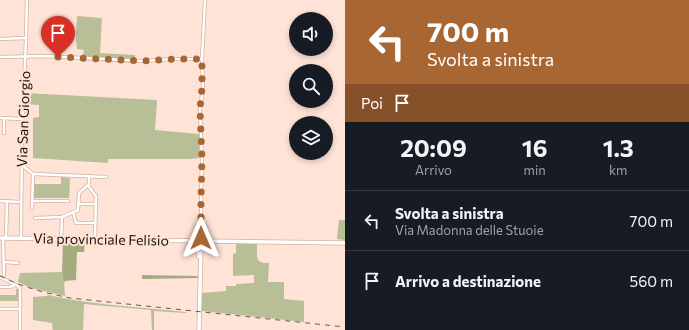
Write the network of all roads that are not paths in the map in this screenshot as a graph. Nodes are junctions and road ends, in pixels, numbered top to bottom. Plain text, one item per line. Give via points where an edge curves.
1 (27, 0) edge
2 (205, 0) edge
3 (0, 38) edge
4 (26, 38) junction
5 (0, 57) edge
6 (26, 57) junction
7 (202, 59) junction
8 (0, 118) edge
9 (4, 118) junction
10 (23, 118) junction
11 (4, 133) dead end
12 (22, 165) junction
13 (33, 174) junction
14 (89, 176) junction
15 (106, 177) dead end
16 (89, 184) junction
17 (0, 201) edge
18 (32, 201) junction
19 (68, 201) dead end
20 (6, 202) junction
21 (21, 202) junction
22 (78, 204) junction
23 (96, 204) junction
24 (32, 208) dead end
25 (73, 212) junction
26 (62, 217) junction
27 (36, 218) dead end
28 (95, 223) junction
29 (3, 238) edge
30 (21, 238) junction
31 (61, 239) junction
32 (95, 239) junction
33 (186, 240) junction
34 (200, 241) junction
35 (205, 241) junction
36 (345, 243) edge
37 (199, 247) junction
38 (4, 262) junction
39 (18, 262) dead end
40 (4, 275) dead end
41 (0, 278) edge
42 (15, 285) junction
43 (0, 287) edge
44 (0, 309) edge
45 (20, 309) junction
46 (20, 330) edge
47 (199, 330) edge

1 - 4 street, Via San Giorgio
2 - 7 street
3 - 4 street
4 - 6 street, Via San Giorgio
5 - 6 street
6 - 7 street via 143,61
6 - 10 street, Via San Giorgio
7 - 34 street
8 - 9 street
9 - 10 street
9 - 11 street
10 - 12 street, Via San Giorgio
12 - 13 street
12 - 21 street, Via San Giorgio
13 - 14 street
13 - 18 street
14 - 15 street
14 - 16 street
16 - 22 street via 79,193
16 - 23 street via 96,196
17 - 20 street
18 - 19 street
18 - 24 street
20 - 21 street
20 - 29 street
21 - 30 street, Via San Giorgio
22 - 23 street
22 - 25 street via 78,210
23 - 28 street
25 - 26 street
25 - 28 street via 76,223
26 - 27 street
26 - 31 street
28 - 32 street
29 - 30 main road, Via provinciale Felisio
29 - 38 street
30 - 31 main road, Via provinciale Felisio
31 - 32 main road, Via provinciale Felisio
32 - 33 main road, Via provinciale Felisio
33 - 34 main road, Via provinciale Felisio
33 - 37 main road
34 - 35 main road, Via provinciale Felisio
34 - 37 main road
35 - 36 main road, Via provinciale Felisio
35 - 37 main road
37 - 47 main road
38 - 39 street
38 - 40 street
41 - 42 street
42 - 43 street
42 - 45 street via 20,289
44 - 45 street
45 - 46 street

